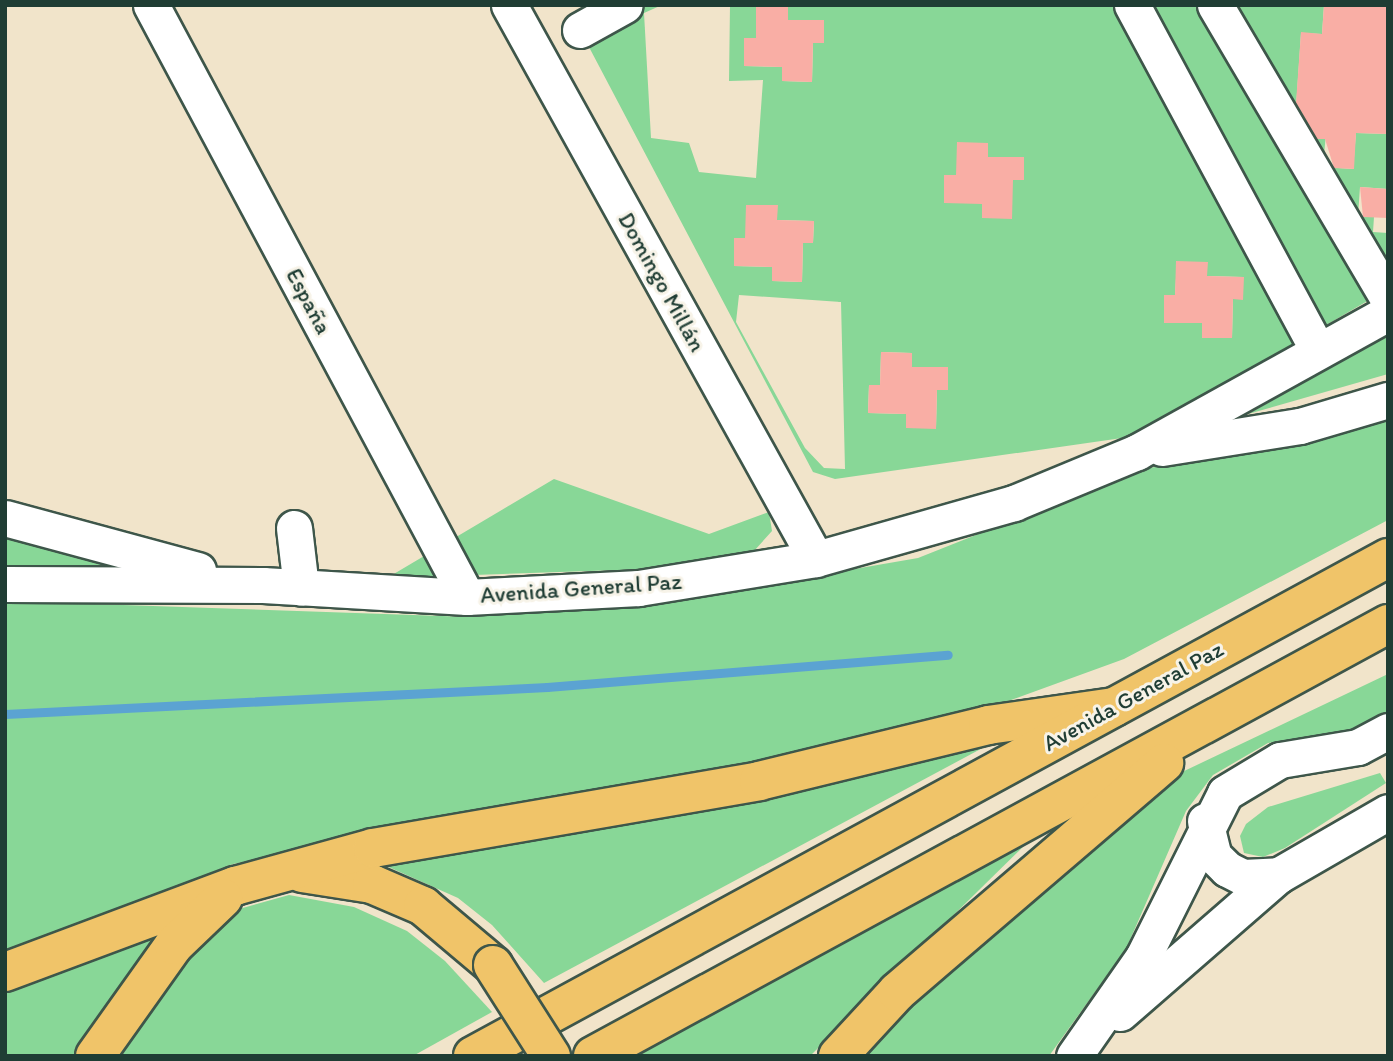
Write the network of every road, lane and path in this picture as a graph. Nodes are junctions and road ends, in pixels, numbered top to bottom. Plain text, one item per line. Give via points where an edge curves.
1 (151, 5) edge
2 (509, 5) edge
3 (625, 5) edge
4 (1132, 5) edge
5 (1215, 5) edge
6 (580, 30) dead end
7 (1388, 299) edge
8 (1388, 313) edge
9 (1314, 343) junction
10 (1388, 400) edge
11 (1137, 452) junction
12 (5, 519) edge
13 (294, 528) dead end
14 (1388, 558) edge
15 (816, 559) junction
16 (5, 584) edge
17 (263, 585) junction
18 (301, 589) junction
19 (467, 597) junction
20 (1388, 624) edge
21 (1114, 707) junction
22 (1214, 717) junction
23 (1388, 731) edge
24 (1388, 812) edge
25 (1205, 821) junction
26 (289, 871) junction
27 (1279, 875) junction
28 (235, 886) junction
29 (5, 972) edge
30 (1079, 1050) edge
31 (95, 1056) edge
32 (474, 1056) edge
33 (551, 1056) edge
34 (593, 1056) edge
35 (838, 1056) edge

1 - 19 street, España
2 - 15 street, Domingo Millán
3 - 6 street
4 - 9 street
5 - 7 street
8 - 9 street, Avenida General Paz
9 - 11 street, Avenida General Paz
10 - 11 street, Avenida General Paz via 1300,426
11 - 15 street, Avenida General Paz via 1014,503
12 - 17 street
13 - 18 street
14 - 21 highway, Avenida General Paz
15 - 19 street, Avenida General Paz via 639,588
16 - 17 street, Avenida General Paz
17 - 18 street, Avenida General Paz
18 - 19 street, Avenida General Paz
20 - 22 highway
21 - 26 highway via 988,725 758,781 373,848
21 - 32 highway, Avenida General Paz
22 - 34 highway
22 - 35 highway via 897,992
23 - 25 street via 1358,747 1280,760 1251,773 1225,793
24 - 27 street
25 - 27 street via 1214,856 1227,869 1243,877
25 - 30 street via 1143,957
26 - 28 highway
26 - 33 highway, bridge via 372,884 423,906 493,965
27 - 30 street
28 - 29 highway
28 - 31 highway via 174,944

